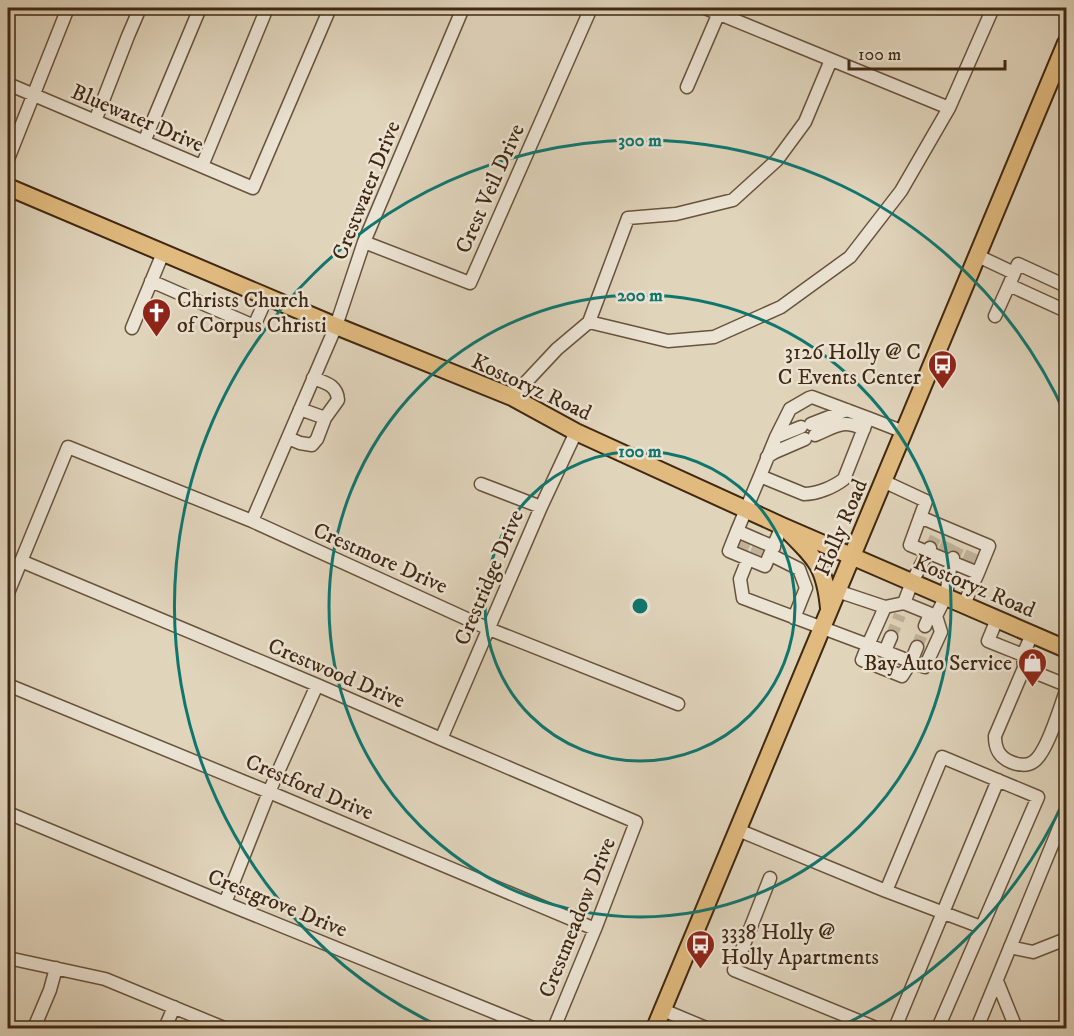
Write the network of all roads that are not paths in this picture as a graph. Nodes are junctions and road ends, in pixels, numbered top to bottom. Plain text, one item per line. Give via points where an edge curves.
1 (68, 8) edge
2 (140, 8) edge
3 (200, 8) edge
4 (267, 8) edge
5 (330, 8) edge
6 (463, 8) edge
7 (591, 8) edge
8 (705, 8) edge
9 (993, 8) edge
10 (720, 10) edge
11 (1066, 43) edge
12 (831, 60) junction
13 (8, 84) edge
14 (687, 87) dead end
15 (32, 95) junction
16 (949, 108) junction
17 (95, 121) junction
18 (144, 142) junction
19 (8, 159) edge
20 (202, 166) junction
21 (8, 187) edge
22 (364, 242) junction
23 (163, 253) junction
24 (978, 256) junction
25 (1011, 279) junction
26 (151, 281) junction
27 (1066, 286) edge
28 (267, 297) junction
29 (1066, 311) edge
30 (996, 316) dead end
31 (589, 322) junction
32 (336, 326) junction
33 (132, 328) dead end
34 (313, 378) junction
35 (512, 397) junction
36 (300, 409) junction
37 (847, 410) junction
38 (325, 418) junction
39 (866, 423) junction
40 (808, 431) junction
41 (576, 432) junction
42 (904, 432) junction
43 (776, 437) junction
44 (288, 438) junction
45 (767, 457) junction
46 (760, 476) junction
47 (883, 481) junction
48 (481, 484) dead end
49 (542, 507) junction
50 (747, 509) junction
51 (920, 518) junction
52 (252, 521) junction
53 (783, 526) junction
54 (749, 547) junction
55 (928, 550) junction
56 (773, 551) junction
57 (852, 555) junction
58 (947, 558) junction
59 (21, 561) junction
60 (978, 573) junction
61 (912, 582) junction
62 (837, 591) junction
63 (8, 593) edge
64 (946, 596) junction
65 (964, 604) junction
66 (885, 607) junction
67 (902, 609) junction
68 (829, 611) junction
69 (794, 618) junction
70 (930, 619) junction
71 (997, 619) junction
72 (489, 628) junction
73 (822, 628) junction
74 (1032, 634) junction
75 (891, 637) tunnel mouth
76 (868, 645) junction
77 (917, 647) tunnel mouth
78 (1066, 649) edge
79 (885, 651) junction
80 (1023, 661) junction
81 (911, 662) junction
82 (8, 685) edge
83 (317, 685) junction
84 (1066, 685) edge
85 (1066, 691) edge
86 (678, 704) dead end
87 (441, 739) junction
88 (998, 780) junction
89 (269, 792) junction
90 (1066, 811) edge
91 (8, 813) edge
92 (636, 822) joint
93 (738, 830) junction
94 (770, 878) dead end
95 (886, 891) junction
96 (225, 903) junction
97 (943, 913) junction
98 (981, 927) junction
99 (595, 929) junction
100 (1066, 939) edge
101 (1010, 947) junction
102 (8, 958) edge
103 (56, 968) junction
104 (997, 981) junction
105 (174, 1007) junction
106 (663, 1010) junction
107 (34, 1029) edge
108 (165, 1029) edge
109 (224, 1029) edge
110 (533, 1029) edge
111 (554, 1029) edge
112 (655, 1029) edge
113 (706, 1029) edge
114 (876, 1029) edge
115 (896, 1029) edge
116 (938, 1029) edge
117 (977, 1029) edge
118 (1016, 1029) edge

1 - 15 street
2 - 17 street
3 - 18 street
4 - 20 street
5 - 20 street, Bluewater Drive via 253,188
6 - 22 street, Crestwater Drive
7 - 22 street, Crest Veil Drive via 470,283
8 - 10 street
9 - 16 street
10 - 12 street
10 - 14 street
11 - 24 main road, Holly Road
12 - 16 street
12 - 31 street via 806,122 777,159 733,200 676,214 628,218
13 - 15 street, Bluewater Drive
15 - 17 street, Bluewater Drive
15 - 19 street
16 - 31 street via 901,191 850,257 782,307 714,337 668,341
17 - 18 street, Bluewater Drive
18 - 20 street, Bluewater Drive
21 - 23 main road, Kostoryz Road
22 - 32 street, Crestwater Drive
23 - 26 street
23 - 28 main road, Kostoryz Road
24 - 25 street
24 - 42 main road, Holly Road
25 - 27 street via 1018,264
25 - 29 street
25 - 30 street
26 - 28 street via 254,326
26 - 33 street
28 - 32 main road, Kostoryz Road
31 - 35 street
32 - 34 street, Crestwater Drive
32 - 35 main road, Kostoryz Road
34 - 36 street, Crestwater Drive
34 - 38 street via 338,392 338,400
35 - 41 main road, Kostoryz Road
36 - 38 street
36 - 44 street, Crestwater Drive
37 - 39 street
37 - 40 street
37 - 43 street via 809,398 790,409
38 - 44 street via 312,445
39 - 40 street
39 - 42 street
39 - 46 street via 841,482 804,494
40 - 43 street
40 - 45 street
41 - 49 street, Crestridge Drive
41 - 50 main road, Kostoryz Road
42 - 47 main road, Holly Road
43 - 45 street
44 - 52 street, Crestwater Drive
45 - 46 street
46 - 50 street
47 - 51 street via 926,501
47 - 57 main road, Holly Road
48 - 49 street
49 - 72 street, Crestridge Drive
50 - 53 main road, Kostoryz Road
50 - 54 street
51 - 55 street via 910,545
51 - 60 street via 975,545 989,546
52 - 59 street, Crestmore Drive via 68,447
52 - 72 street, Crestmore Drive
53 - 56 street
53 - 57 main road, Kostoryz Road
53 - 68 main road via 818,564 825,580
54 - 56 street
54 - 56 street via 765,566
54 - 69 street via 740,579 743,598
55 - 58 street
55 - 61 street
56 - 69 street via 799,569 806,588
57 - 61 main road, Kostoryz Road
57 - 62 main road, Holly Road
58 - 60 street
58 - 64 street
59 - 63 street
59 - 83 street, Crestwood Drive
60 - 65 street
61 - 64 main road, Kostoryz Road
61 - 67 street
62 - 66 street
62 - 68 main road, Holly Road
64 - 65 main road, Kostoryz Road
64 - 70 street
65 - 71 main road, Kostoryz Road
66 - 67 street
66 - 76 street
67 - 70 street
68 - 73 main road, Holly Road
69 - 73 street
70 - 81 street via 941,632 925,667
71 - 74 main road, Kostoryz Road
71 - 80 street via 988,641
72 - 86 street, Crestmore Drive
72 - 87 street, Crestridge Drive
73 - 76 street
73 - 93 main road, Holly Road
74 - 78 main road, Kostoryz Road
74 - 80 street
75 - 79 street
76 - 79 street
76 - 81 street via 862,660 902,676
77 - 81 street
79 - 81 street
80 - 84 street
80 - 85 street via 995,736 1003,758 1021,765 1041,756
82 - 89 street, Crestford Drive
83 - 87 street, Crestwood Drive
83 - 89 street
87 - 92 street, Crestwood Drive
88 - 95 street via 942,757
88 - 97 street
88 - 98 street via 1038,797
89 - 96 street
89 - 99 street, Crestford Drive
90 - 101 street
91 - 96 street, Crestgrove Drive
92 - 99 street, Crestmeadow Drive
93 - 95 street
93 - 106 main road, Holly Road
94 - 114 street via 734,970
95 - 97 street
96 - 110 street, Crestgrove Drive
97 - 98 street
97 - 115 street
98 - 116 street
99 - 111 street, Crestmeadow Drive
100 - 101 street via 1033,952
101 - 104 street
102 - 103 street
103 - 105 street via 105,979
103 - 107 street
104 - 117 street
104 - 118 street
105 - 108 street
105 - 109 street
106 - 112 main road, Holly Road
106 - 113 street

